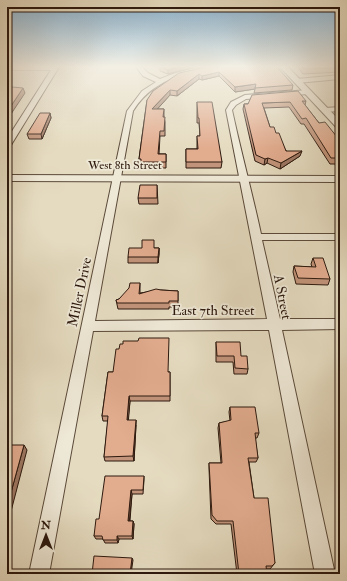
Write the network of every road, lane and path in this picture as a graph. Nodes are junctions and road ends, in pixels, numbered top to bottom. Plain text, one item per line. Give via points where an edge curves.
1 (39, 94) edge
2 (141, 94) edge
3 (272, 94) edge
4 (310, 94) edge
5 (340, 109) edge
6 (325, 110) junction
7 (340, 126) edge
8 (7, 145) edge
9 (7, 178) edge
10 (117, 178) junction
11 (243, 179) junction
12 (340, 179) edge
13 (256, 237) junction
14 (340, 237) edge
15 (340, 324) edge
16 (87, 326) junction
17 (274, 326) junction
18 (39, 574) edge
19 (325, 574) edge

1 - 8 street
2 - 10 street, Miller Drive via 130,111
3 - 11 street, A Street via 244,98 231,105 229,110
4 - 6 street
5 - 6 street
6 - 7 street
9 - 10 street, West 8th Street
10 - 11 street, West 8th Street
10 - 16 street, Miller Drive
11 - 12 street, West 8th Street
11 - 13 street, A Street
13 - 14 street
13 - 17 street, A Street
15 - 17 street, East 7th Street
16 - 17 street, East 7th Street
16 - 18 street, Miller Drive
17 - 19 street, A Street

